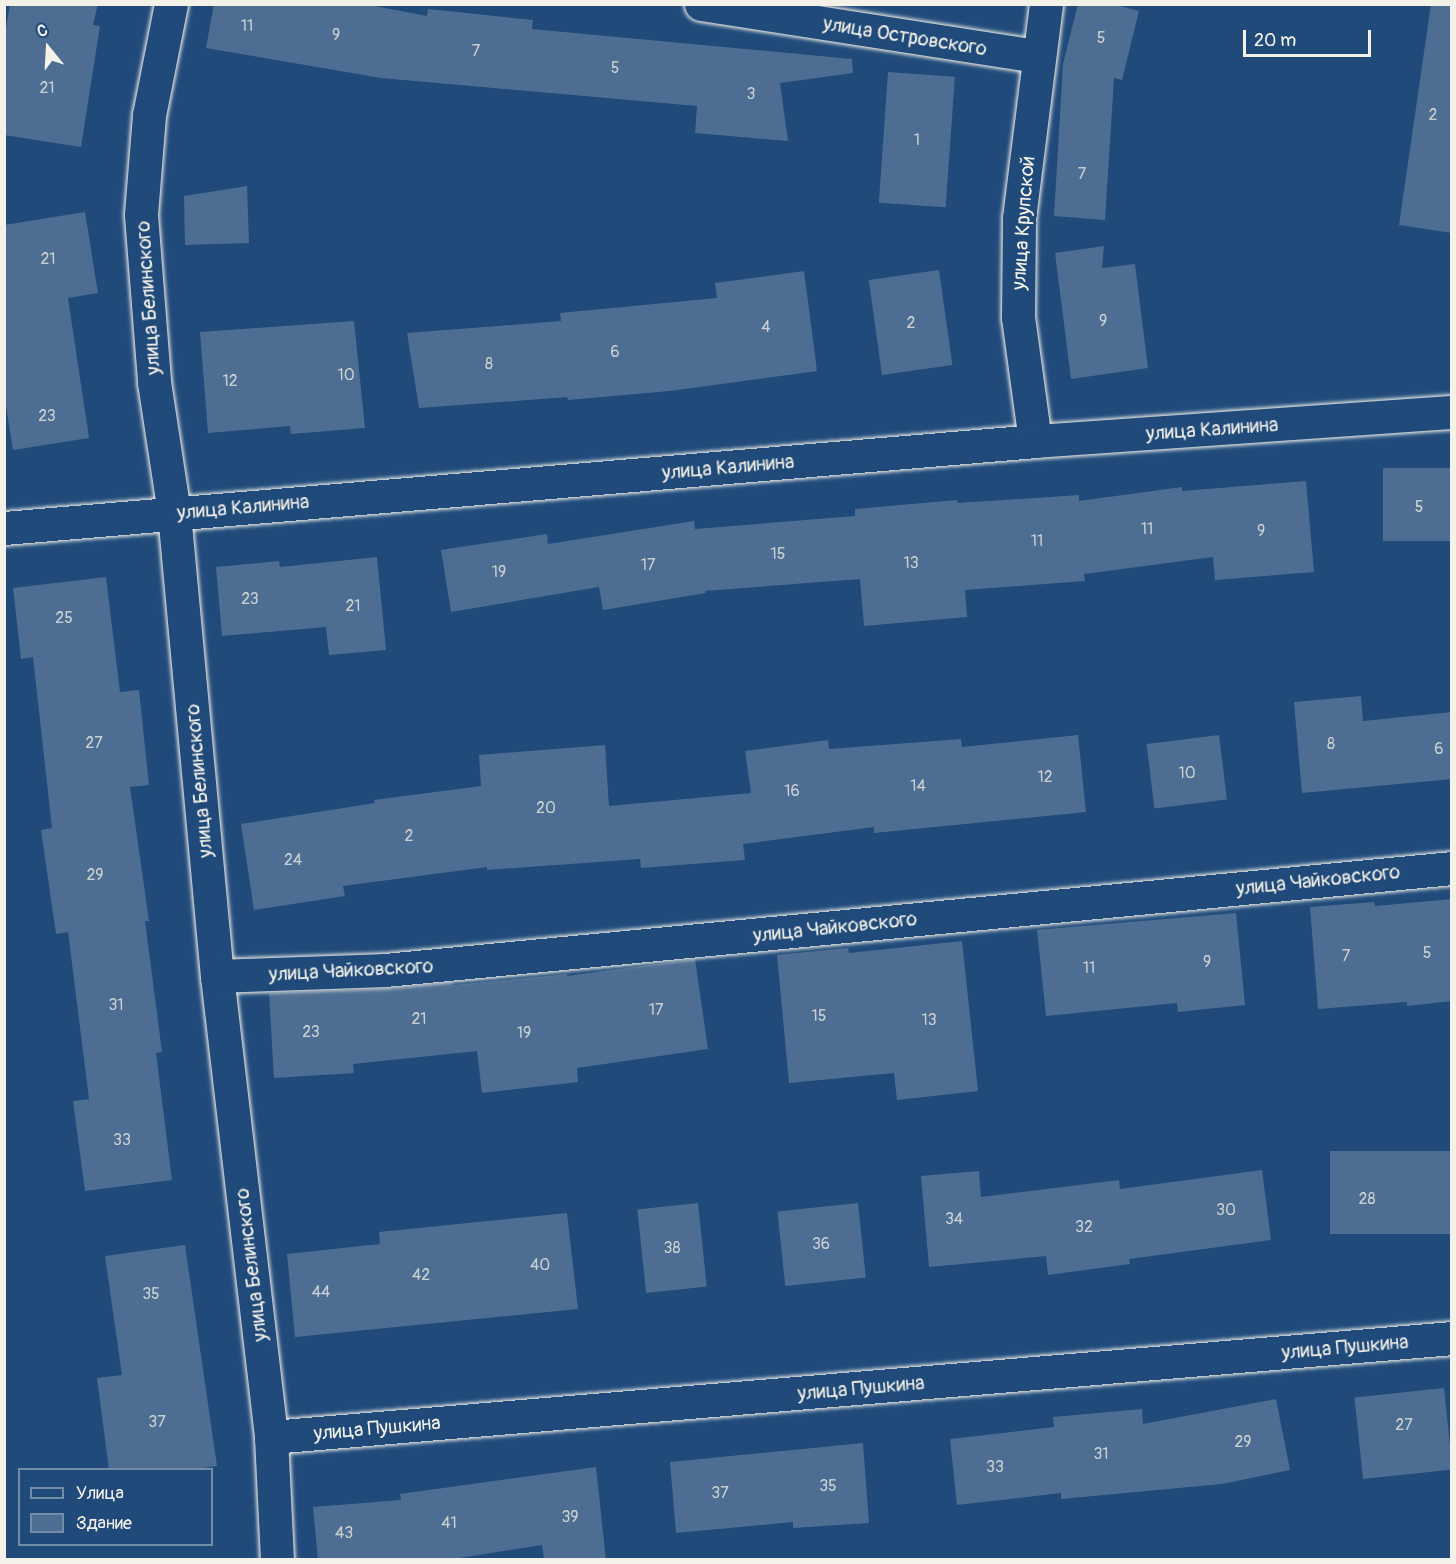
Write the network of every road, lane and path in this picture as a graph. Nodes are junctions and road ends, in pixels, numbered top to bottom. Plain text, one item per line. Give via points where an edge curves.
1 (171, 4) edge
2 (701, 4) edge
3 (1047, 4) edge
4 (1038, 56) junction
5 (1452, 412) edge
6 (1035, 441) junction
7 (174, 513) junction
8 (4, 528) edge
9 (1452, 868) edge
10 (217, 976) junction
11 (1452, 1338) edge
12 (271, 1437) junction
13 (277, 1560) edge

1 - 7 street, улица Белинского via 149,115 141,215 154,382
2 - 4 street, улица Островского
3 - 4 street, улица Крупской
4 - 6 street, улица Крупской via 1019,218 1018,317
5 - 6 street, улица Калинина
6 - 7 street, улица Калинина
7 - 8 street, улица Калинина
7 - 10 street, улица Белинского
9 - 10 street, улица Чайковского via 385,970
10 - 12 street, улица Белинского
11 - 12 street, улица Пушкина
12 - 13 street, улица Белинского

